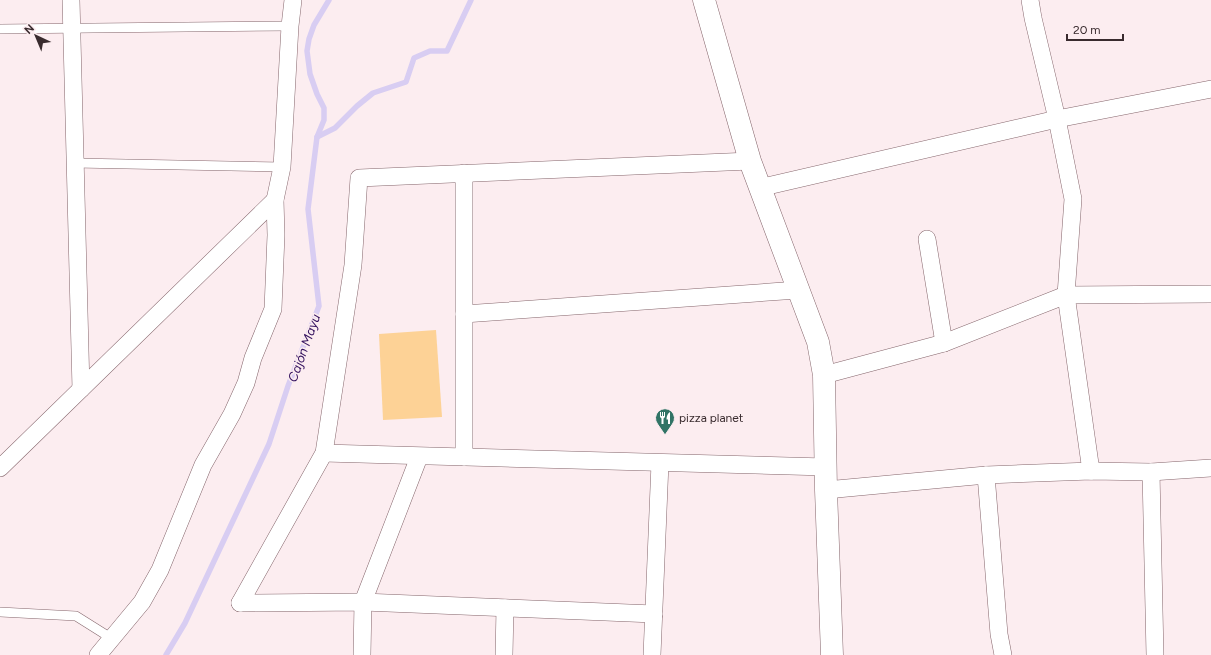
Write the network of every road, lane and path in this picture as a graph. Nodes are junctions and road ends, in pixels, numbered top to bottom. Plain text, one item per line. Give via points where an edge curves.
1 (71, 0) edge
2 (293, 0) edge
3 (704, 0) edge
4 (1030, 0) edge
5 (290, 26) junction
6 (72, 28) junction
7 (0, 29) edge
8 (1211, 89) edge
9 (1057, 119) junction
10 (750, 161) junction
11 (75, 163) junction
12 (282, 167) junction
13 (464, 173) junction
14 (759, 188) junction
15 (275, 200) junction
16 (927, 239) dead end
17 (798, 290) junction
18 (1211, 294) edge
19 (1066, 295) junction
20 (464, 314) junction
21 (944, 343) junction
22 (824, 375) junction
23 (81, 389) junction
24 (324, 453) junction
25 (419, 457) junction
26 (464, 457) junction
27 (660, 463) junction
28 (826, 467) junction
29 (0, 468) edge
30 (1211, 468) edge
31 (1091, 471) junction
32 (1151, 472) junction
33 (986, 475) junction
34 (826, 490) junction
35 (363, 602) junction
36 (505, 608) junction
37 (0, 612) edge
38 (654, 614) junction
39 (111, 638) junction
40 (98, 655) edge
41 (362, 655) edge
42 (504, 655) edge
43 (652, 655) edge
44 (832, 655) edge
45 (1002, 655) edge
46 (1155, 655) edge

1 - 6 street
2 - 5 street
3 - 10 street
4 - 9 street
5 - 6 lane
5 - 12 street
6 - 7 lane
6 - 11 street
8 - 9 street
9 - 14 street
9 - 19 street via 1073,198
10 - 13 street
10 - 14 street
11 - 12 lane
11 - 23 street
12 - 15 street
13 - 20 street
13 - 24 street via 359,178 353,265
14 - 17 street
15 - 23 street
15 - 39 street via 273,309 246,383 203,465 160,570 142,602
16 - 21 street
17 - 20 street
17 - 22 street via 818,342
18 - 19 street
19 - 21 street
19 - 31 street
20 - 26 street
21 - 22 street
22 - 28 street
23 - 29 street
24 - 25 street
24 - 35 street via 240,603
25 - 26 street
25 - 35 street
26 - 27 street
27 - 28 street
27 - 38 street
28 - 34 street
30 - 32 street
31 - 32 street
31 - 33 street
32 - 46 street
33 - 34 street
33 - 45 street
34 - 44 street
35 - 36 street
35 - 41 street
36 - 38 street
36 - 42 street
37 - 39 lane via 76,616
38 - 43 street
39 - 40 street

